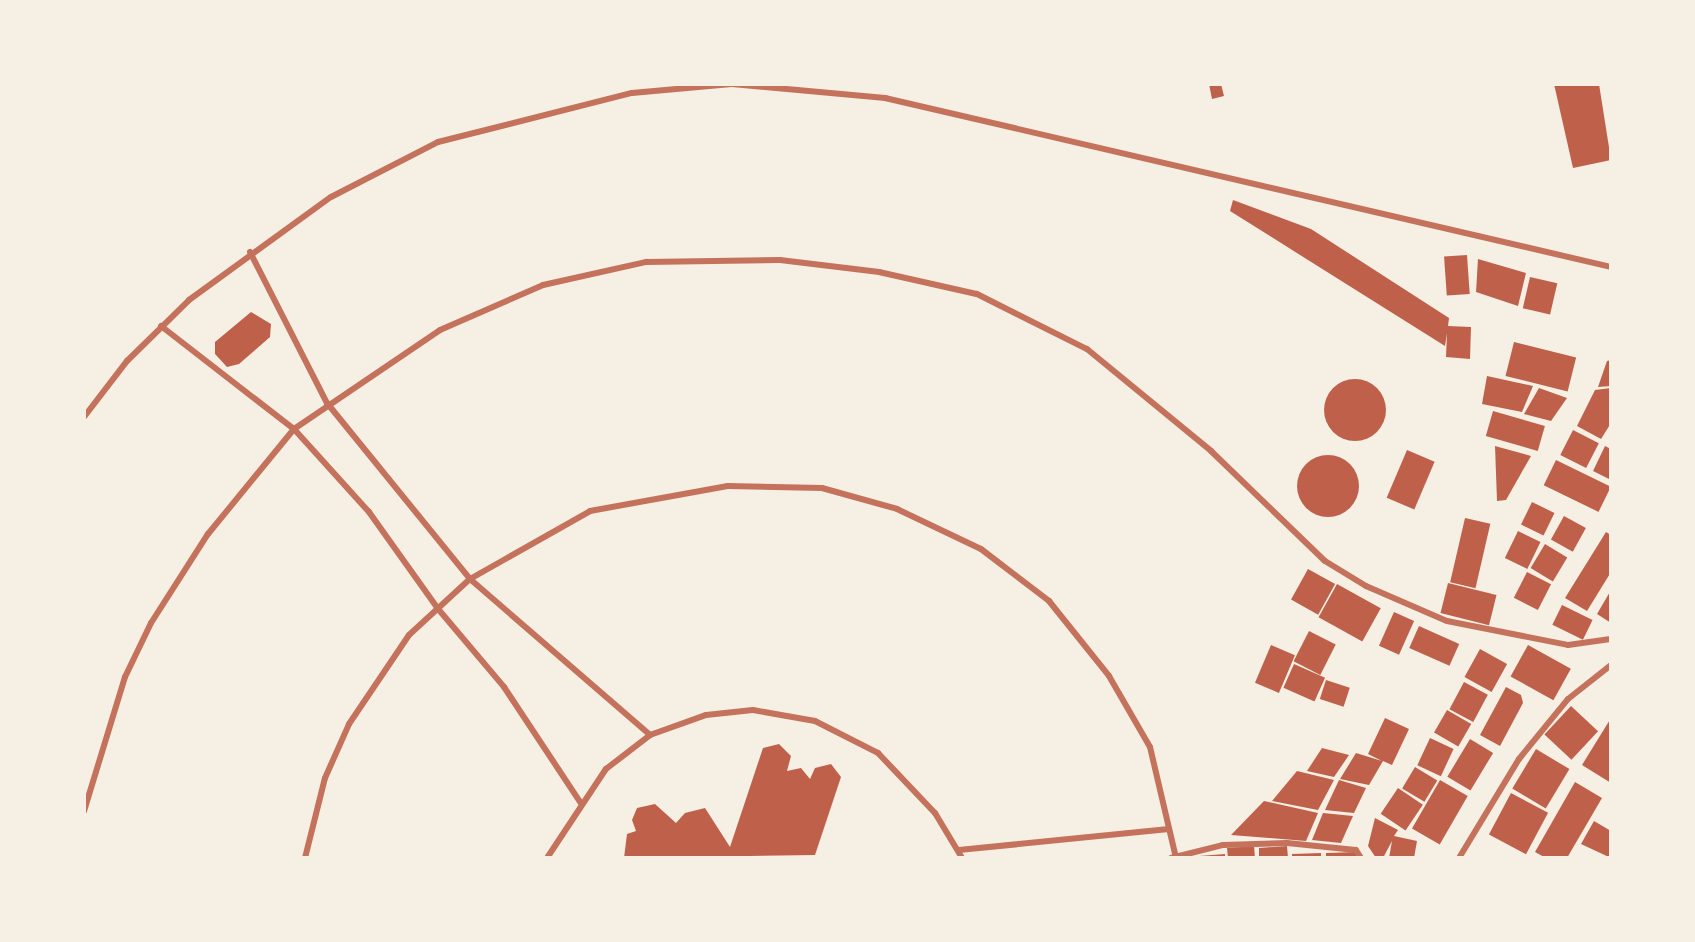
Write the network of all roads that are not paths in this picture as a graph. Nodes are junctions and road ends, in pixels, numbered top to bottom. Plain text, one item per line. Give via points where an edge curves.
1 (250, 252) junction
2 (1611, 267) edge
3 (161, 326) junction
4 (327, 403) junction
5 (84, 417) edge
6 (294, 429) junction
7 (470, 579) junction
8 (439, 610) junction
9 (1611, 639) edge
10 (1611, 665) edge
11 (650, 735) junction
12 (580, 802) junction
13 (84, 811) edge
14 (1169, 829) junction
15 (959, 850) junction
16 (1175, 857) edge
17 (305, 858) edge
18 (547, 858) edge
19 (962, 858) edge
20 (1361, 858) edge
21 (1459, 858) edge

1 - 2 street via 331,197 438,142 632,93 732,84 885,98
1 - 3 street
1 - 4 street
3 - 5 street
3 - 6 street
4 - 6 street
4 - 7 street
4 - 9 street via 440,330 543,285 646,262 695,259 780,260 879,272 977,294 1087,349 1211,451 1325,561 1408,607 1447,621 1568,645
6 - 8 street via 369,512
6 - 13 street via 208,534 151,623 124,677
7 - 8 street
7 - 11 street
7 - 14 street via 590,511 646,497 728,486 822,488 897,509 981,549 1049,601 1109,676 1149,747
8 - 12 street via 504,687
8 - 17 street via 409,635 349,724 325,778
10 - 21 street via 1568,699 1519,759
11 - 12 street via 606,769
11 - 15 street via 706,715 753,710 815,721 878,753 909,781
12 - 18 street
14 - 15 street
14 - 16 street
15 - 19 street
16 - 20 street via 1223,844 1287,843 1356,850

